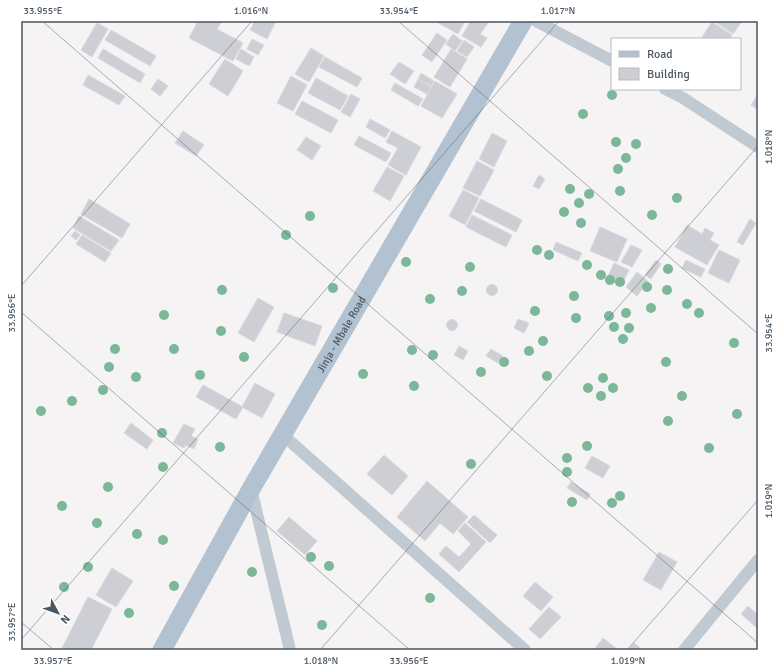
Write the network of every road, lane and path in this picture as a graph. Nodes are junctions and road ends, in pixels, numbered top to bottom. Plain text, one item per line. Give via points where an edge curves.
1 (523, 21) edge
2 (536, 21) edge
3 (611, 60) edge
4 (667, 90) edge
5 (758, 147) edge
6 (283, 435) junction
7 (251, 489) junction
8 (758, 560) edge
9 (162, 650) edge
10 (290, 650) edge
11 (525, 650) edge
12 (684, 650) edge

1 - 6 main road, Jinja - Mbale Road
2 - 3 street
4 - 5 street
6 - 7 main road, Jinja - Mbale Road
6 - 11 street
7 - 9 main road, Jinja - Mbale Road
7 - 10 street
8 - 12 street

